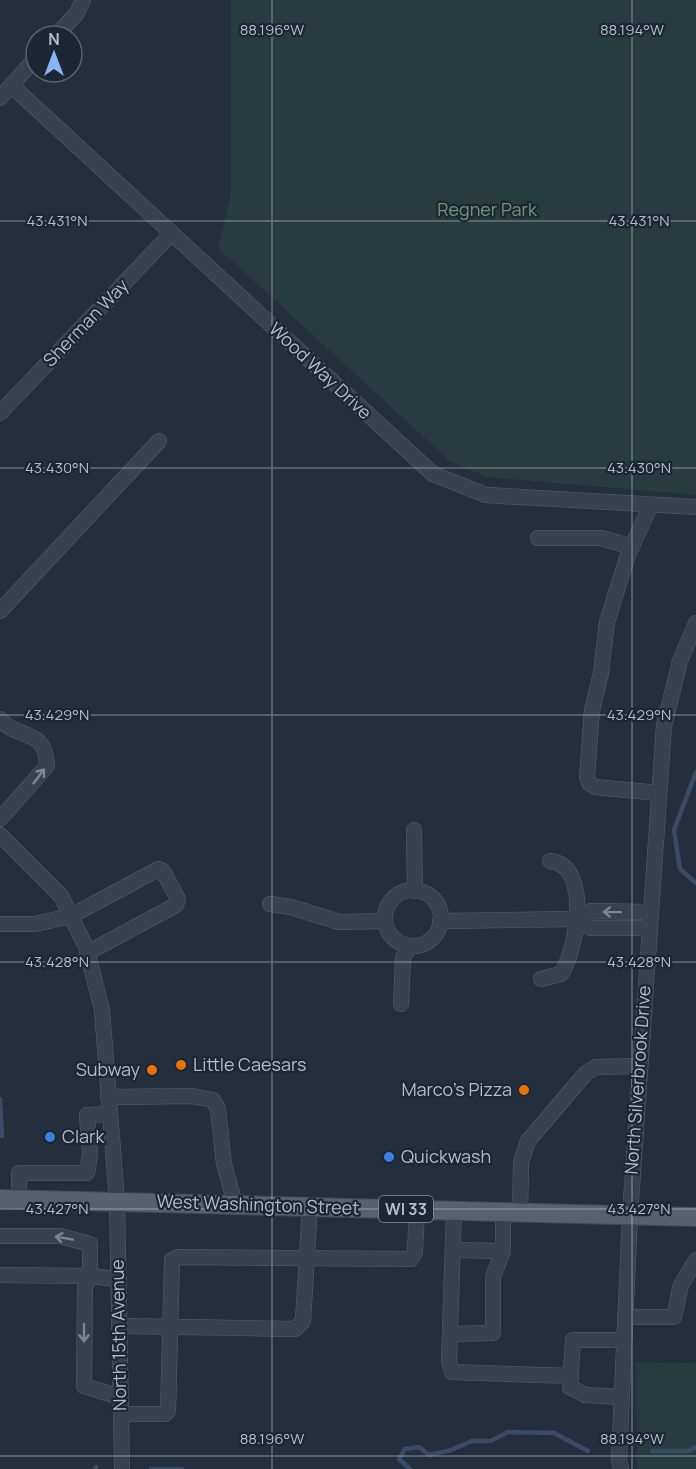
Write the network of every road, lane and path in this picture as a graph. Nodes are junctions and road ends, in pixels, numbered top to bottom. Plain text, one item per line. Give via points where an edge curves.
1 (83, 0) edge
2 (67, 24) edge
3 (24, 72) edge
4 (12, 86) junction
5 (0, 98) edge
6 (171, 234) junction
7 (0, 413) edge
8 (159, 441) dead end
9 (651, 505) junction
10 (696, 507) edge
11 (538, 538) dead end
12 (632, 547) junction
13 (0, 611) edge
14 (696, 623) edge
15 (0, 722) edge
16 (658, 793) junction
17 (0, 819) edge
18 (414, 830) dead end
19 (0, 835) edge
20 (550, 861) dead end
21 (415, 891) junction
22 (270, 904) dead end
23 (649, 912) junction
24 (71, 916) junction
25 (577, 919) junction
26 (385, 921) junction
27 (440, 921) junction
28 (0, 924) edge
29 (648, 928) junction
30 (410, 946) junction
31 (87, 953) junction
32 (542, 979) dead end
33 (401, 1004) dead end
34 (639, 1066) junction
35 (108, 1097) junction
36 (110, 1113) junction
37 (0, 1200) edge
38 (19, 1200) junction
39 (117, 1201) junction
40 (235, 1204) junction
41 (310, 1206) junction
42 (417, 1209) junction
43 (454, 1210) junction
44 (512, 1212) junction
45 (630, 1215) junction
46 (696, 1217) edge
47 (0, 1236) edge
48 (453, 1250) junction
49 (502, 1251) junction
50 (307, 1259) junction
51 (696, 1260) edge
52 (0, 1275) edge
53 (90, 1276) junction
54 (118, 1279) junction
55 (625, 1317) junction
56 (119, 1326) junction
57 (169, 1326) junction
58 (450, 1334) junction
59 (624, 1340) junction
60 (571, 1376) junction
61 (120, 1397) junction
62 (622, 1397) junction
63 (121, 1414) junction
64 (122, 1469) edge
65 (621, 1469) edge

1 - 2 street
3 - 4 street
4 - 5 street
4 - 6 street, Wood Way Drive
6 - 7 street, Sherman Way
6 - 9 street, Wood Way Drive via 433,474 486,495
8 - 13 street
9 - 10 street, Wood Way Drive
9 - 12 street
11 - 12 street via 601,538
12 - 16 street via 607,622 592,710 587,777 596,787
14 - 16 street, North Silverbrook Drive via 680,662 664,726
17 -> 15 street via 47,766 47,752 35,738
16 - 23 street, North Silverbrook Drive
18 - 21 street
19 - 24 street, North 15th Avenue via 61,896
20 - 25 street via 566,869 577,901
21 - 26 street via 396,896 386,911
21 - 27 street via 434,900
22 - 26 street via 339,922
23 -> 25 street via 591,911
23 - 29 street, North Silverbrook Drive
24 - 28 street via 35,924
24 - 31 street, North 15th Avenue
24 - 31 street via 158,869 176,893 176,905
25 - 27 street
25 - 29 street via 591,928
25 - 32 street via 575,945 566,966 561,974
26 - 30 street via 393,938
27 - 30 street via 434,936 419,946
29 - 34 street, North Silverbrook Drive
30 - 33 street via 403,958
31 - 35 street, North 15th Avenue via 102,1010
34 - 44 street via 596,1067 586,1072 528,1141
34 - 45 street, North Silverbrook Drive
35 - 36 street, North 15th Avenue
35 - 40 street via 192,1096 213,1100 218,1109 224,1164
36 - 38 street via 87,1115 87,1173 20,1173
36 - 39 street, North 15th Avenue
37 - 38 main road, West Washington Street / WI 33
38 - 39 main road, West Washington Street / WI 33
39 - 40 main road, West Washington Street / WI 33
39 - 54 street, North 15th Avenue
40 - 41 main road, West Washington Street / WI 33
41 - 42 main road, West Washington Street / WI 33
41 - 50 street
42 - 43 main road, West Washington Street / WI 33
42 - 50 street via 415,1252 411,1259
43 - 44 main road, West Washington Street / WI 33
43 - 48 street
44 - 45 main road, West Washington Street / WI 33
44 - 49 street
45 - 46 main road, West Washington Street / WI 33
45 - 55 street, North Silverbrook Drive
53 -> 47 street via 90,1244 60,1236
48 - 49 street
48 - 58 street
49 - 58 street via 493,1277 493,1333
50 - 57 street via 303,1321 295,1329
50 - 57 street via 178,1257 172,1260 170,1268
51 - 55 street via 681,1285 674,1317
52 - 53 street
53 - 54 street
53 -> 61 street via 85,1287 84,1386
54 - 56 street, North 15th Avenue
55 - 59 street, North Silverbrook Drive
56 - 57 street
56 - 61 street, North 15th Avenue
57 - 63 street via 168,1412
58 - 60 street via 452,1372
59 - 60 street via 573,1340
59 - 62 street, North Silverbrook Drive
60 - 62 street via 570,1387 585,1395
61 - 63 street, North 15th Avenue
62 - 65 street, North Silverbrook Drive
63 - 64 street, North 15th Avenue

